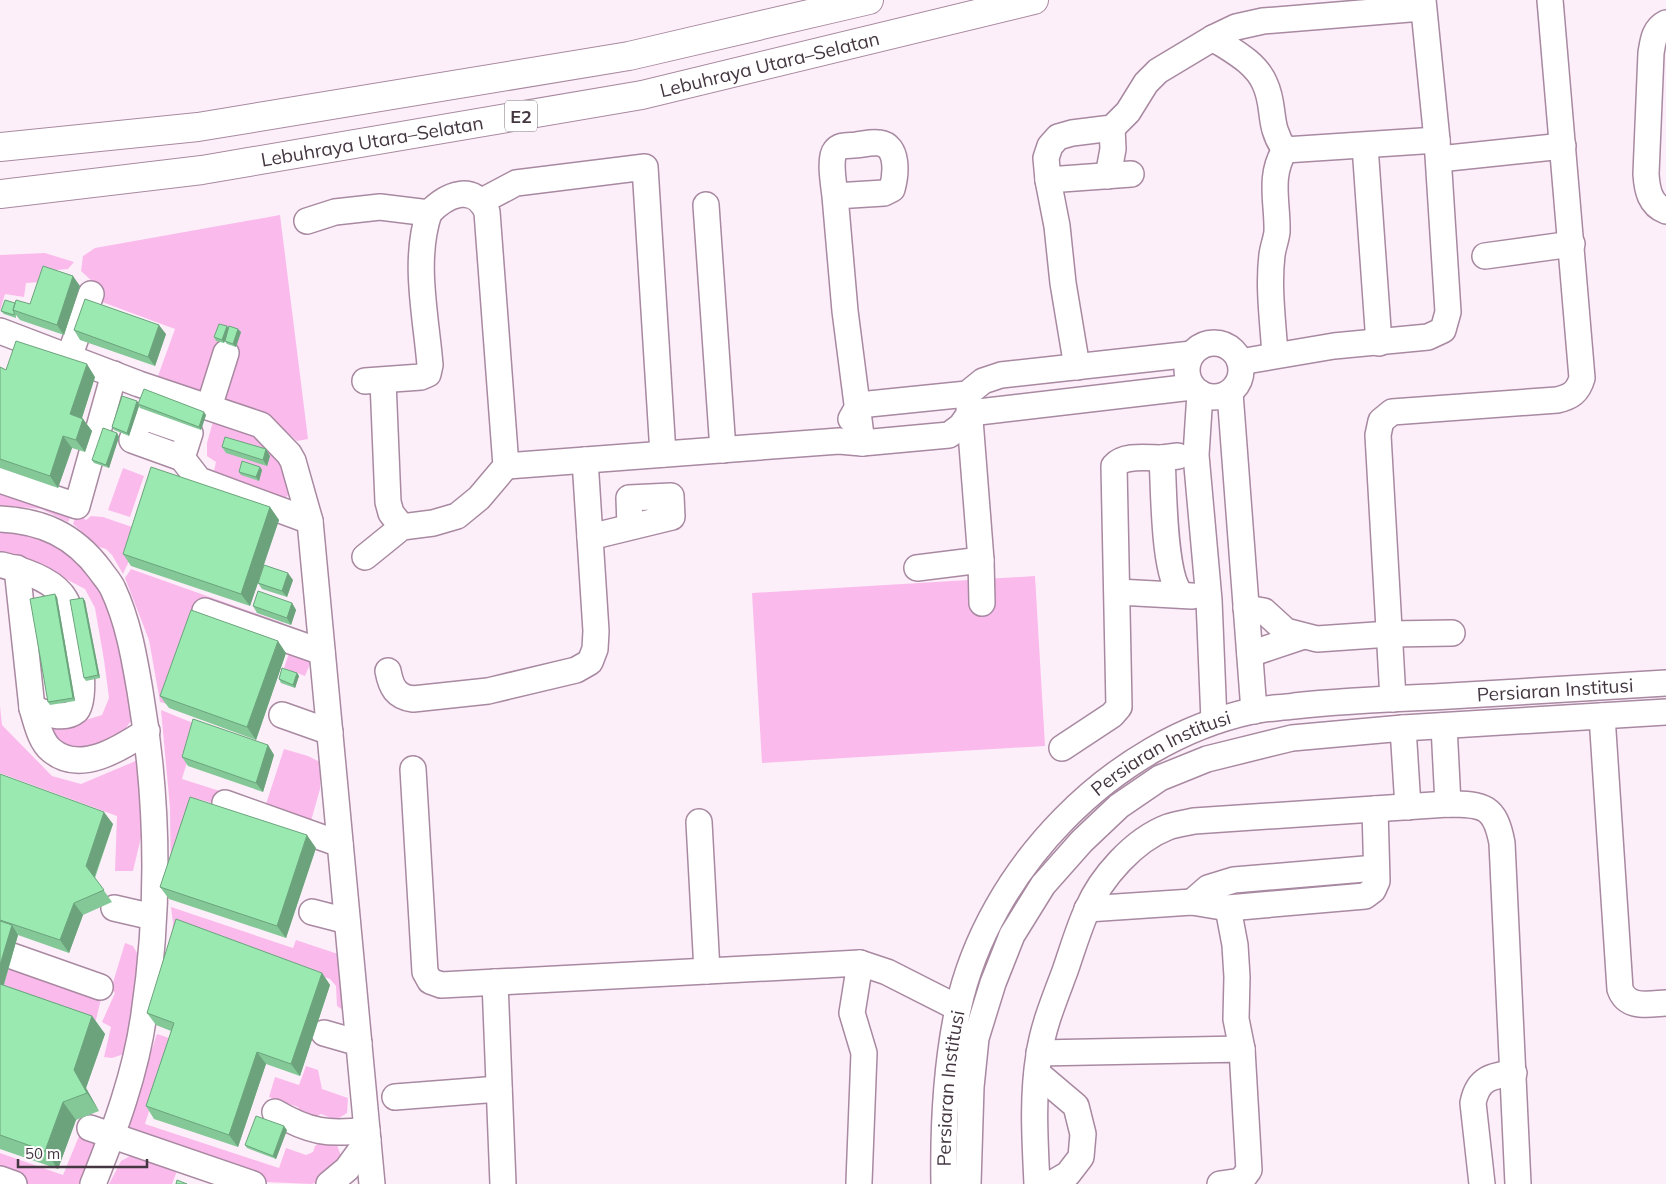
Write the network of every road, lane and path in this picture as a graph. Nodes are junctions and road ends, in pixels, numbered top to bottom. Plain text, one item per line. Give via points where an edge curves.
1 (869, 0) edge
2 (1034, 0) edge
3 (1550, 0) edge
4 (1422, 4) edge
5 (1355, 6) edge
6 (1666, 23) edge
7 (1212, 38) junction
8 (1112, 128) junction
9 (1365, 146) junction
10 (1563, 146) junction
11 (0, 147) edge
12 (1285, 150) junction
13 (1438, 150) junction
14 (1048, 180) junction
15 (0, 194) edge
16 (835, 196) dead end
17 (482, 201) junction
18 (706, 206) dead end
19 (1666, 211) edge
20 (429, 213) junction
21 (308, 221) dead end
22 (1572, 244) junction
23 (1485, 256) dead end
24 (91, 294) dead end
25 (0, 331) edge
26 (1379, 343) junction
27 (226, 354) dead end
28 (1192, 354) junction
29 (1275, 354) junction
30 (69, 358) junction
31 (1240, 362) junction
32 (1077, 367) junction
33 (114, 374) junction
34 (1196, 390) junction
35 (1230, 393) junction
36 (969, 403) junction
37 (859, 405) junction
38 (208, 407) junction
39 (850, 442) junction
40 (723, 450) junction
41 (663, 454) junction
42 (1196, 454) junction
43 (182, 458) dead end
44 (1162, 458) junction
45 (585, 460) junction
46 (506, 466) junction
47 (0, 480) edge
48 (0, 519) edge
49 (310, 521) junction
50 (402, 527) junction
51 (630, 527) dead end
52 (590, 537) junction
53 (365, 557) dead end
54 (982, 560) junction
55 (8, 566) edge
56 (918, 568) dead end
57 (1118, 592) junction
58 (1196, 597) junction
59 (982, 603) dead end
60 (1246, 608) junction
61 (204, 611) dead end
62 (1452, 633) dead end
63 (1390, 634) junction
64 (1301, 637) junction
65 (1211, 646) junction
66 (1249, 647) junction
67 (322, 652) junction
68 (388, 671) dead end
69 (1212, 679) junction
70 (1666, 683) edge
71 (1393, 699) junction
72 (32, 708) junction
73 (1254, 710) junction
74 (1666, 712) edge
75 (282, 715) dead end
76 (1602, 716) junction
77 (1214, 721) junction
78 (1444, 726) junction
79 (1403, 728) junction
80 (147, 731) junction
81 (330, 732) junction
82 (1062, 748) dead end
83 (413, 769) dead end
84 (226, 803) dead end
85 (1448, 804) junction
86 (1408, 807) junction
87 (1375, 809) junction
88 (699, 822) dead end
89 (340, 844) junction
90 (1376, 868) junction
91 (1192, 902) junction
92 (114, 908) dead end
93 (1228, 908) junction
94 (1087, 909) junction
95 (312, 912) dead end
96 (153, 917) junction
97 (347, 921) junction
98 (12, 956) dead end
99 (860, 963) junction
100 (707, 971) junction
101 (495, 982) junction
102 (100, 987) dead end
103 (1666, 1003) edge
104 (958, 1008) junction
105 (324, 1033) dead end
106 (359, 1043) junction
107 (1242, 1048) junction
108 (1038, 1063) junction
109 (1514, 1073) junction
110 (499, 1089) junction
111 (395, 1097) dead end
112 (275, 1112) dead end
113 (101, 1133) junction
114 (367, 1135) junction
115 (0, 1179) edge
116 (859, 1182) dead end
117 (14, 1184) edge
118 (93, 1184) edge
119 (254, 1184) edge
120 (329, 1184) edge
121 (372, 1184) edge
122 (503, 1184) edge
123 (944, 1184) edge
124 (968, 1184) edge
125 (1037, 1184) edge
126 (1051, 1184) edge
127 (1220, 1184) edge
128 (1482, 1184) edge
129 (1518, 1184) edge

1 - 11 highway, Lebuhraya Utara–Selatan / E2 via 629,56 198,127
2 - 15 highway, Lebuhraya Utara–Selatan / E2 via 642,95 202,170
3 - 10 street
4 - 5 street
4 - 13 street
5 - 7 street via 1263,21
6 - 19 street via 1659,27 1651,53 1646,174 1647,190 1653,202
7 - 8 street via 1158,70 1128,112
7 - 12 street via 1256,68 1266,84 1276,137
8 - 14 street via 1058,138 1050,146 1046,158
8 - 14 street via 1113,149 1120,175
9 - 12 street
9 - 13 street
9 - 26 street
10 - 13 street
10 - 22 street
12 - 29 street via 1276,168 1277,234 1271,276
13 - 26 street via 1448,312 1443,330 1428,337
14 - 32 street
16 - 37 street via 844,311
17 - 20 street via 472,195 460,194 439,202
17 - 41 street via 516,183 645,167
17 - 46 street via 487,212
18 - 40 street
20 - 21 street via 380,207 335,212
20 - 50 street via 423,230 421,263 430,365 428,374 374,381 388,502 391,514
22 - 23 street
22 - 63 street via 1583,364 1579,389 1569,398 1557,400 1392,412 1381,421 1378,435
24 - 30 street
25 - 30 street
26 - 29 street
27 - 38 street
28 - 31 street via 1204,344 1219,343 1232,350
28 - 32 street
28 - 34 street via 1187,370
29 - 31 street
30 - 33 street
31 - 35 street via 1240,379
32 - 36 street via 1001,375 983,381
33 - 38 street
33 - 47 street via 78,506
34 - 35 street via 1215,398
34 - 36 street
34 - 42 street
35 - 60 street
36 - 37 street
36 - 39 street via 961,426 949,434
36 - 54 street
37 - 39 street
38 - 49 street via 262,425 289,454
39 - 40 street
40 - 41 street
41 - 45 street
42 - 44 street
42 - 58 street
43 - 49 street via 198,480
44 - 57 street via 1129,459 1114,466
44 - 58 street via 1169,566 1175,588
45 - 46 street
45 - 52 street
46 - 50 street via 479,498 456,516
48 - 80 street via 20,520 54,530 87,553 112,588 131,640
49 - 67 street
50 - 53 street
51 - 52 street
52 - 68 street via 596,631 590,662 576,670 488,691 413,699 397,693
54 - 56 street
54 - 59 street
55 - 72 street
55 - 72 street via 50,585 65,598 82,677 81,704 75,711 67,715 48,714
57 - 58 street
57 - 82 street via 1119,707
58 - 65 street
58 - 69 street via 1202,662
60 - 64 street via 1264,611 1286,631
60 - 66 street
61 - 67 street
62 - 63 street
63 - 64 street via 1317,640
63 - 71 street
64 - 66 street
65 - 66 street
65 - 69 street
66 - 73 street
67 - 81 street
69 - 77 street
70 - 71 street, Persiaran Institusi
71 - 73 street, Persiaran Institusi
72 - 80 street via 38,728 51,750 73,760 98,758 125,746
73 - 77 street, Persiaran Institusi
74 - 76 street, Persiaran Institusi
75 - 81 street
76 - 78 street, Persiaran Institusi
76 - 103 street via 1620,989 1622,997 1629,1002
77 - 104 street, Persiaran Institusi via 1136,758 1097,788 1058,825 1022,868 993,915 969,971
78 - 79 street, Persiaran Institusi
78 - 85 street
79 - 86 street
79 - 124 street, Persiaran Institusi via 1292,738 1207,759 1160,778 1119,806 1082,842 1043,885 1012,935 993,983 976,1038
80 - 96 street via 154,802
81 - 89 street
83 - 101 street via 425,972 430,981 441,985
84 - 89 street
85 - 86 street
85 - 109 street via 1482,807 1494,816 1500,830
86 - 87 street
87 - 90 street
87 - 94 street via 1194,821 1168,827 1144,840 1126,856
88 - 100 street
89 - 97 street
90 - 91 street via 1234,880 1208,888
90 - 93 street via 1377,881 1365,896
91 - 93 street
91 - 94 street
92 - 96 street
93 - 107 street via 1235,945 1236,1019
94 - 108 street via 1048,1016
95 - 97 street
96 - 113 street via 144,1015 133,1073
97 - 106 street
98 - 102 street
99 - 100 street
99 - 104 street via 887,972
99 - 116 street via 852,1013 864,1053
100 - 101 street
101 - 110 street
104 - 123 street, Persiaran Institusi via 947,1085
105 - 106 street
106 - 114 street
107 - 108 street
107 - 127 street via 1249,1170 1240,1181
108 - 125 street
108 - 126 street via 1076,1106 1083,1134 1081,1157 1068,1174
109 - 128 street via 1485,1080 1475,1090 1473,1103
109 - 129 street
110 - 111 street
110 - 122 street
112 - 114 street via 297,1125 317,1131
113 - 118 street
113 - 119 street
114 - 120 street via 347,1169
114 - 121 street
115 - 117 street

